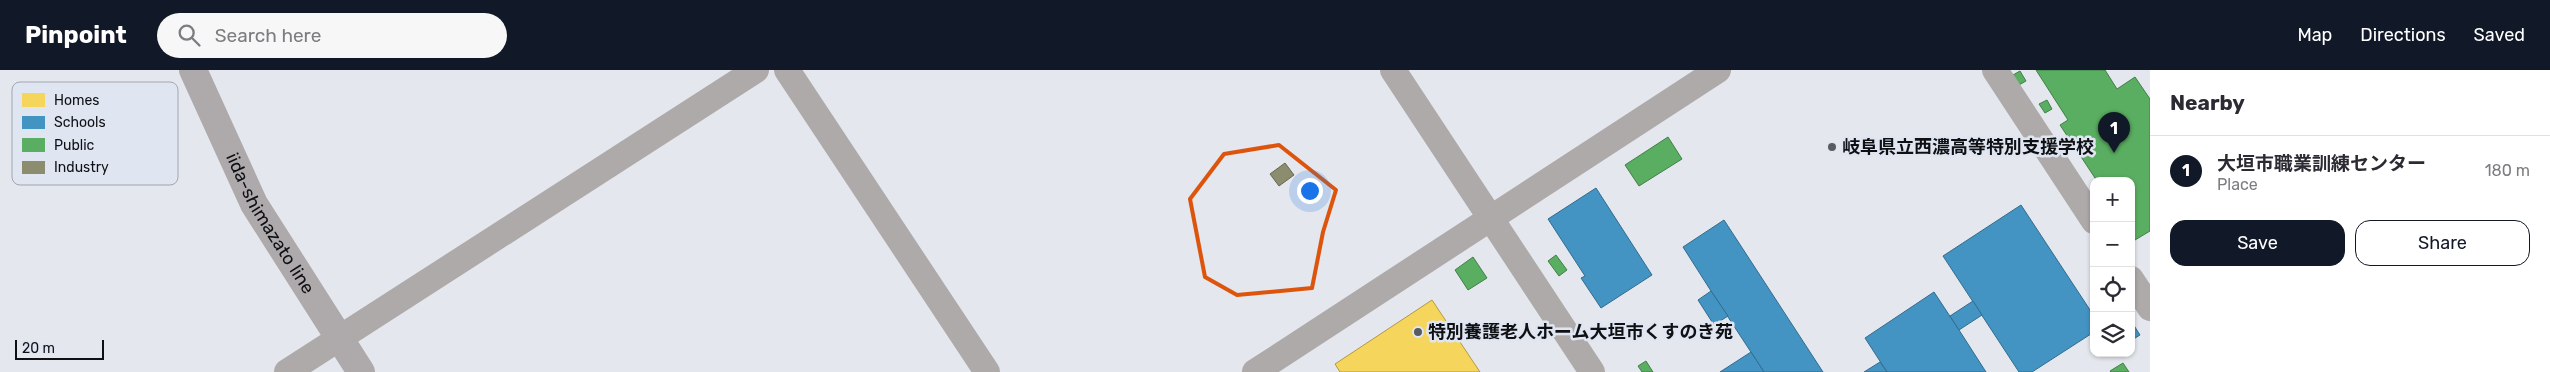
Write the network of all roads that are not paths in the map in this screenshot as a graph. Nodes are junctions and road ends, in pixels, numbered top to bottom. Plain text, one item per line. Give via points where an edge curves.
1 (193, 70) edge
2 (756, 70) edge
3 (787, 70) edge
4 (1393, 70) edge
5 (1718, 70) edge
6 (1995, 70) edge
7 (2090, 215) edge
8 (1490, 218) junction
9 (2135, 285) edge
10 (2150, 308) edge
11 (338, 339) junction
12 (287, 372) edge
13 (361, 372) edge
14 (987, 372) edge
15 (1256, 372) edge
16 (1592, 372) edge

1 - 11 main road, iida-shimazato line via 254,204
2 - 11 street
3 - 14 street
4 - 8 street
5 - 8 street
6 - 7 street
8 - 15 street
8 - 16 street
9 - 10 street
11 - 12 street
11 - 13 main road, iida-shimazato line

